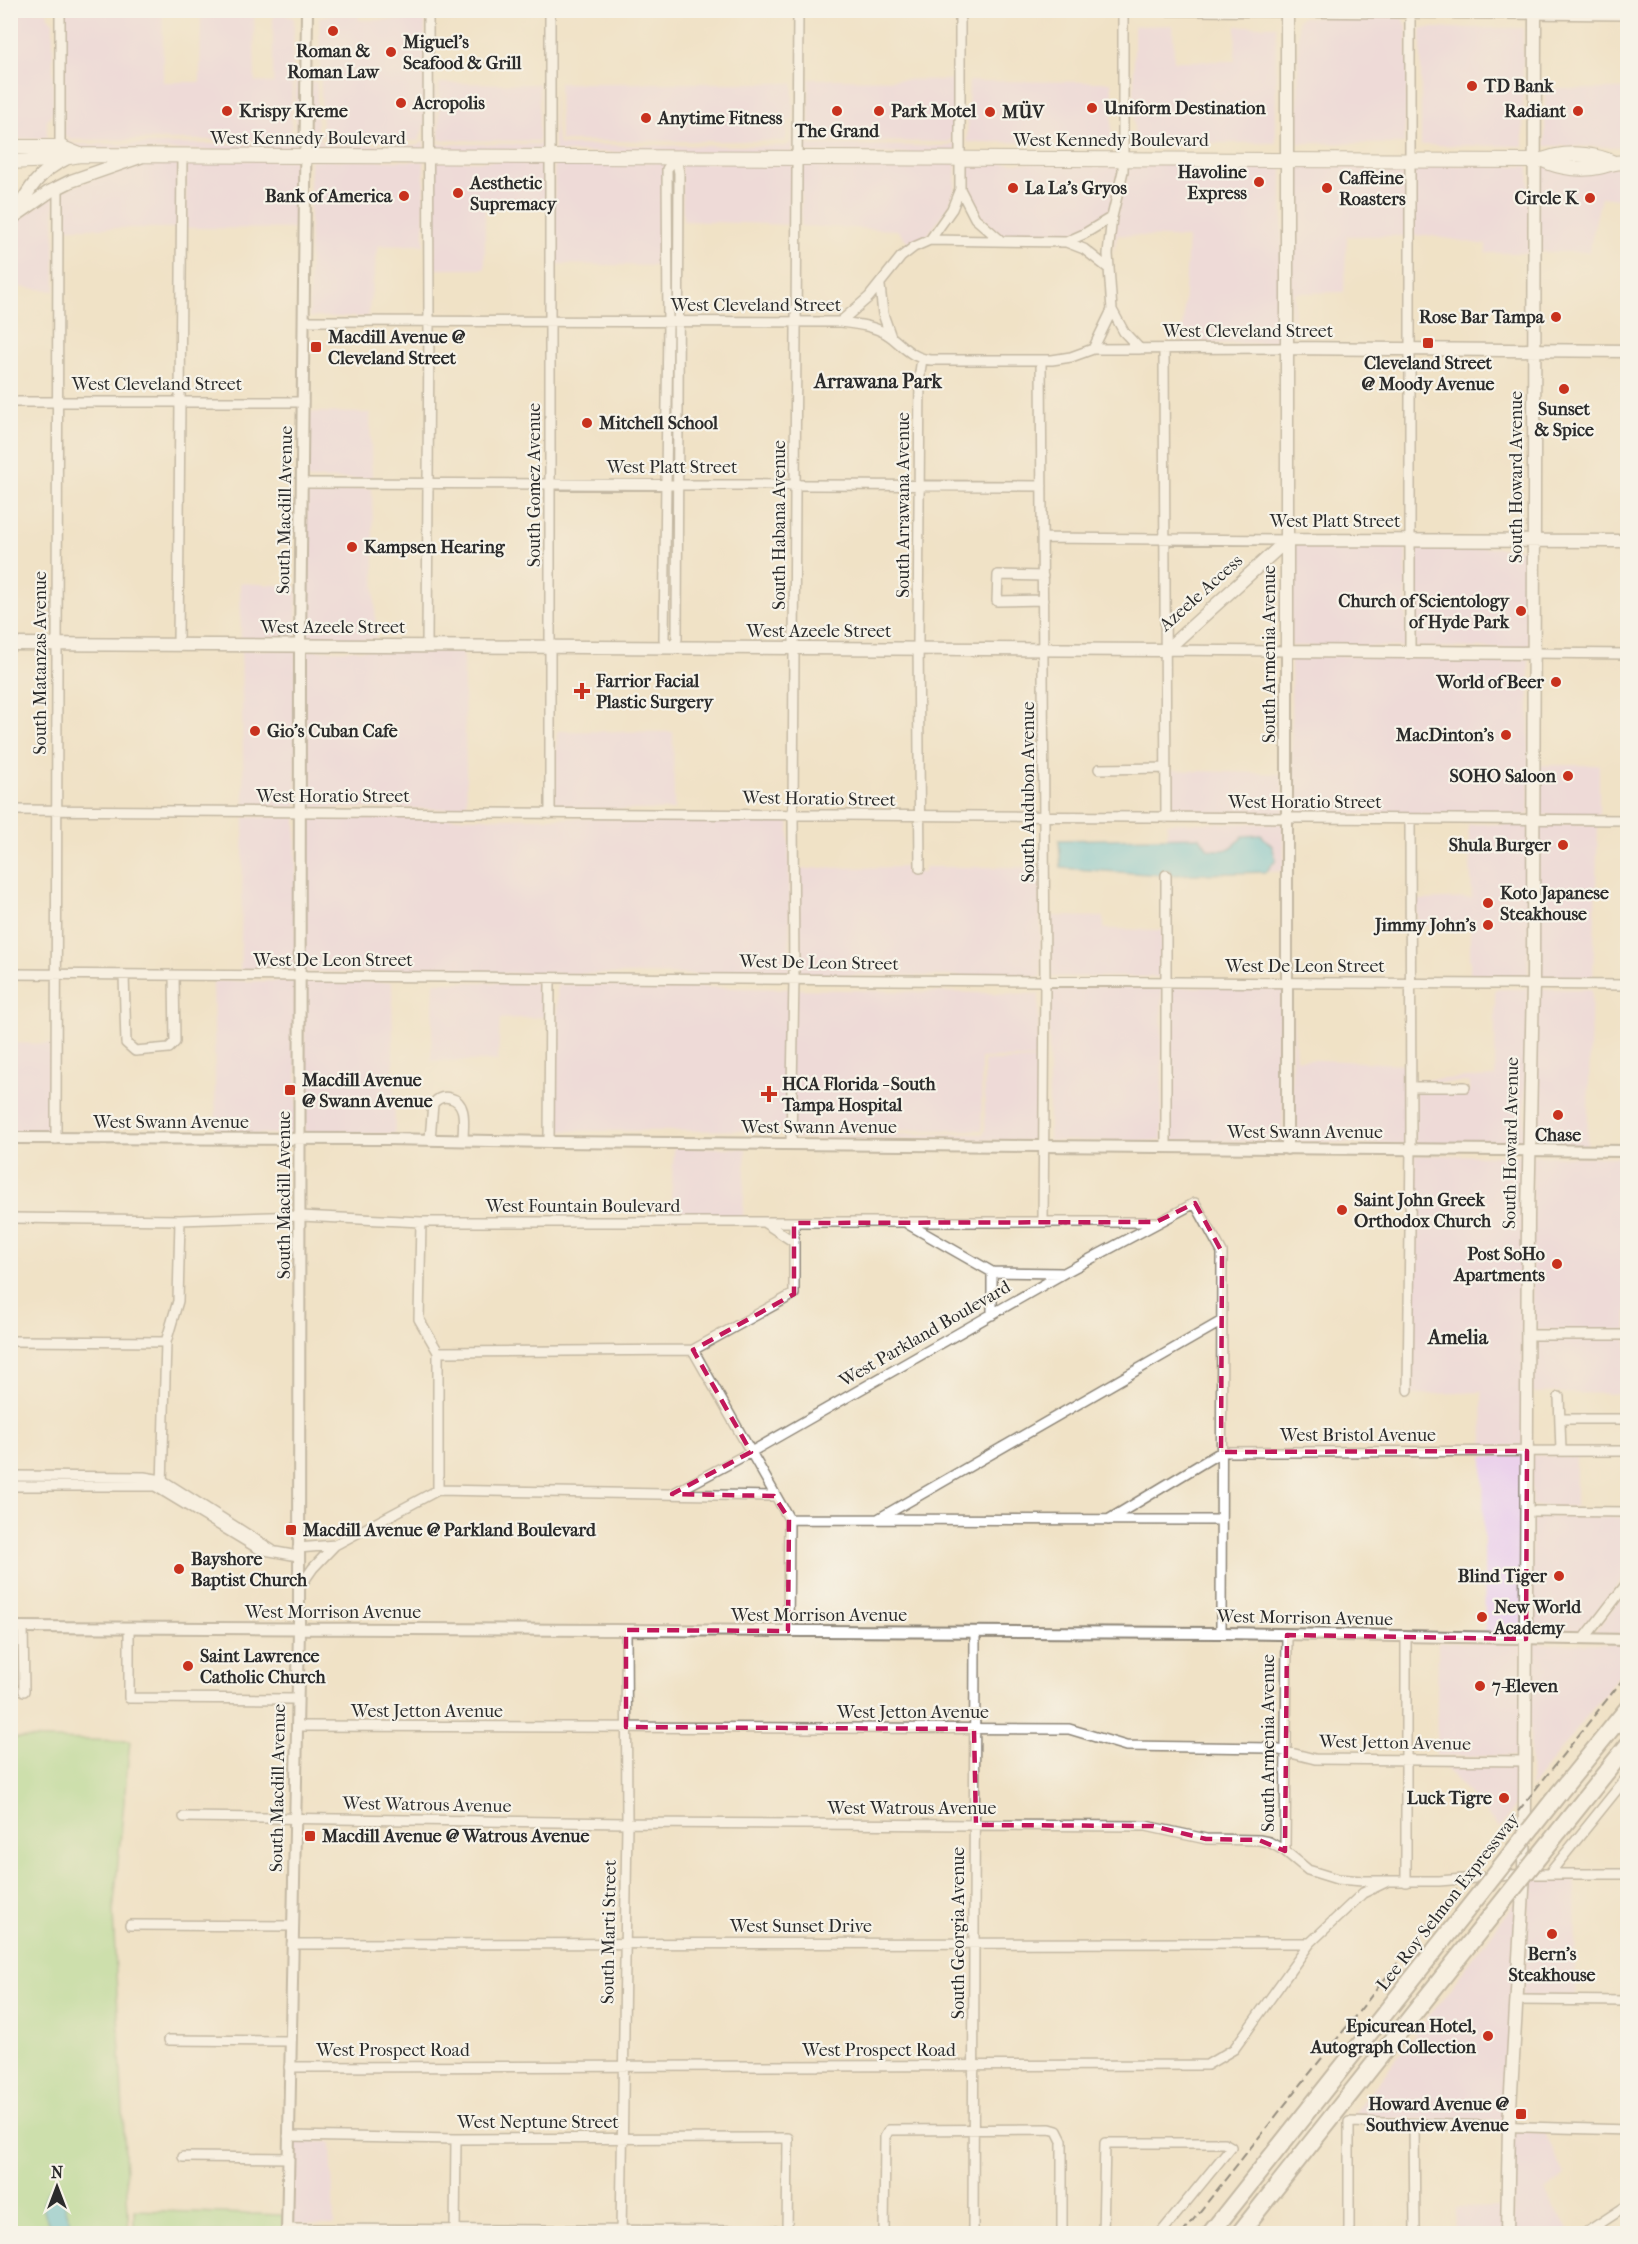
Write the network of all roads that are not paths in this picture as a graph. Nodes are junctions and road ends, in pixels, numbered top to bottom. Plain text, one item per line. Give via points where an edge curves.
1 (60, 10) edge
2 (307, 10) edge
3 (428, 10) edge
4 (550, 10) edge
5 (798, 10) edge
6 (960, 10) edge
7 (1081, 10) edge
8 (1123, 11) edge
9 (1287, 11) edge
10 (1410, 12) junction
11 (1534, 12) edge
12 (1628, 15) edge
13 (10, 147) edge
14 (60, 147) junction
15 (80, 155) junction
16 (146, 155) junction
17 (182, 155) junction
18 (306, 156) junction
19 (428, 156) junction
20 (550, 157) junction
21 (676, 158) junction
22 (797, 158) junction
23 (960, 158) junction
24 (1123, 158) junction
25 (1287, 158) junction
26 (1410, 160) junction
27 (1539, 161) junction
28 (10, 162) edge
29 (1628, 162) edge
30 (58, 187) junction
31 (960, 189) junction
32 (1112, 217) junction
33 (11, 219) edge
34 (930, 240) junction
35 (1001, 241) junction
36 (1066, 242) junction
37 (1108, 268) junction
38 (880, 286) junction
39 (1112, 310) junction
40 (304, 321) junction
41 (429, 322) junction
42 (551, 322) junction
43 (840, 322) junction
44 (668, 323) junction
45 (679, 323) junction
46 (797, 323) junction
47 (891, 337) junction
48 (1287, 348) junction
49 (1093, 349) junction
50 (1140, 349) junction
51 (1164, 349) junction
52 (1410, 349) junction
53 (1534, 350) junction
54 (1628, 351) edge
55 (922, 358) junction
56 (1041, 361) junction
57 (10, 402) edge
58 (58, 402) junction
59 (181, 402) junction
60 (303, 402) junction
61 (303, 483) junction
62 (429, 484) junction
63 (551, 484) junction
64 (666, 484) junction
65 (678, 485) junction
66 (796, 485) junction
67 (919, 485) junction
68 (1042, 486) junction
69 (1042, 537) junction
70 (1166, 539) junction
71 (1287, 540) junction
72 (1410, 540) junction
73 (1533, 540) junction
74 (1628, 541) edge
75 (1043, 576) junction
76 (1043, 600) junction
77 (10, 644) edge
78 (56, 644) junction
79 (178, 645) junction
80 (300, 645) junction
81 (427, 645) junction
82 (551, 646) junction
83 (671, 647) junction
84 (795, 648) junction
85 (918, 649) junction
86 (1043, 650) junction
87 (1166, 650) junction
88 (1287, 651) junction
89 (1410, 652) junction
90 (1533, 653) junction
91 (1628, 654) edge
92 (1166, 768) junction
93 (1099, 769) dead end
94 (10, 810) edge
95 (56, 811) junction
96 (300, 812) junction
97 (550, 814) junction
98 (793, 814) junction
99 (920, 817) junction
100 (1044, 818) junction
101 (1166, 818) junction
102 (1288, 819) junction
103 (1410, 819) junction
104 (1533, 819) junction
105 (1628, 820) edge
106 (920, 868) dead end
107 (1166, 875) dead end
108 (10, 974) edge
109 (56, 975) junction
110 (124, 975) junction
111 (174, 976) junction
112 (300, 976) junction
113 (550, 978) junction
114 (794, 980) junction
115 (1045, 981) junction
116 (1167, 982) junction
117 (1288, 982) junction
118 (1411, 983) junction
119 (1533, 984) junction
120 (1628, 985) edge
121 (1411, 1087) junction
122 (1465, 1087) dead end
123 (10, 1138) edge
124 (56, 1138) junction
125 (301, 1139) junction
126 (430, 1139) junction
127 (463, 1140) junction
128 (549, 1142) junction
129 (791, 1144) junction
130 (1045, 1146) junction
131 (1166, 1146) junction
132 (1411, 1148) junction
133 (1287, 1149) junction
134 (1530, 1150) junction
135 (1628, 1151) edge
136 (301, 1216) junction
137 (10, 1218) edge
138 (180, 1220) junction
139 (421, 1222) junction
140 (1042, 1222) junction
141 (1156, 1222) junction
142 (765, 1223) junction
143 (794, 1223) junction
144 (906, 1223) junction
145 (794, 1242) junction
146 (992, 1272) junction
147 (1064, 1273) junction
148 (992, 1315) junction
149 (1222, 1321) junction
150 (1528, 1335) junction
151 (1628, 1335) edge
152 (10, 1341) edge
153 (166, 1342) junction
154 (693, 1350) junction
155 (438, 1352) junction
156 (1408, 1390) dead end
157 (1559, 1396) dead end
158 (1560, 1419) junction
159 (1628, 1419) edge
160 (1527, 1451) junction
161 (1561, 1451) junction
162 (1628, 1451) edge
163 (752, 1452) junction
164 (1221, 1452) junction
165 (10, 1476) edge
166 (162, 1485) junction
167 (10, 1486) edge
168 (438, 1490) junction
169 (672, 1494) junction
170 (774, 1496) junction
171 (1528, 1511) junction
172 (1628, 1512) edge
173 (789, 1519) junction
174 (877, 1520) junction
175 (1108, 1520) junction
176 (1221, 1520) junction
177 (335, 1545) junction
178 (298, 1552) junction
179 (1628, 1582) edge
180 (298, 1588) junction
181 (10, 1627) edge
182 (23, 1627) junction
183 (129, 1628) junction
184 (299, 1629) junction
185 (626, 1630) junction
186 (788, 1631) junction
187 (975, 1633) junction
188 (1221, 1633) junction
189 (1287, 1635) junction
190 (1406, 1636) junction
191 (1526, 1638) junction
192 (1584, 1639) junction
193 (1628, 1640) edge
194 (24, 1691) dead end
195 (297, 1699) junction
196 (1628, 1708) edge
197 (297, 1726) junction
198 (626, 1727) junction
199 (974, 1730) junction
200 (1628, 1745) edge
201 (1286, 1753) junction
202 (1407, 1761) junction
203 (1526, 1761) junction
204 (1628, 1776) edge
205 (184, 1817) dead end
206 (294, 1820) junction
207 (627, 1823) junction
208 (976, 1825) junction
209 (1285, 1851) junction
210 (1524, 1874) junction
211 (1549, 1874) junction
212 (1628, 1874) edge
213 (1388, 1881) junction
214 (1406, 1882) junction
215 (130, 1925) dead end
216 (292, 1926) junction
217 (626, 1943) junction
218 (974, 1943) junction
219 (1310, 1943) junction
220 (292, 1944) junction
221 (1517, 2000) junction
222 (1628, 2001) edge
223 (169, 2040) dead end
224 (290, 2041) junction
225 (624, 2066) junction
226 (974, 2066) junction
227 (290, 2067) junction
228 (1414, 2124) junction
229 (1509, 2125) junction
230 (974, 2130) junction
231 (1628, 2130) edge
232 (288, 2136) junction
233 (622, 2138) junction
234 (456, 2139) junction
235 (183, 2157) dead end
236 (288, 2158) junction
237 (1628, 2205) edge
238 (287, 2231) edge
239 (455, 2232) edge
240 (621, 2232) edge
241 (787, 2232) edge
242 (884, 2234) edge
243 (974, 2234) edge
244 (1062, 2234) edge
245 (1103, 2234) edge
246 (1160, 2234) edge
247 (1210, 2234) edge
248 (1239, 2234) edge
249 (1349, 2234) edge
250 (1415, 2234) edge
251 (1507, 2234) edge
252 (1584, 2234) edge

1 - 14 street
2 - 18 street, South Macdill Avenue
3 - 19 street
4 - 20 street, South Gomez Avenue
5 - 22 street, South Habana Avenue
6 - 23 street
7 - 8 street
8 - 9 street
8 - 24 street
9 - 10 street
9 - 25 main road, South Armenia Avenue
10 - 11 street
10 - 26 street
11 - 12 street
11 - 27 main road, South Howard Avenue
13 - 14 main road
14 - 15 main road
15 - 16 main road, West Kennedy Boulevard
15 - 28 main road, West Kennedy Boulevard
15 - 33 main road via 42,172
16 - 17 main road, West Kennedy Boulevard
16 - 30 main road
17 - 18 main road, West Kennedy Boulevard
17 - 59 street
18 - 19 main road, West Kennedy Boulevard
18 - 40 street, South Macdill Avenue
19 - 20 main road, West Kennedy Boulevard
19 - 41 street
20 - 21 main road, West Kennedy Boulevard
20 - 42 street, South Gomez Avenue
21 - 22 main road, West Kennedy Boulevard
21 - 44 street via 667,169
21 - 45 street
22 - 23 main road, West Kennedy Boulevard
22 - 46 street, South Habana Avenue
23 - 24 main road, West Kennedy Boulevard
23 - 31 street
24 - 25 main road, West Kennedy Boulevard
24 - 32 street
25 - 26 main road, West Kennedy Boulevard
25 - 48 main road, South Armenia Avenue
26 - 27 main road, West Kennedy Boulevard
26 - 52 street
27 - 29 main road, West Kennedy Boulevard via 1559,167 1598,168 1612,162
27 - 53 main road, South Howard Avenue
30 - 33 main road
30 - 58 street, South Matanzas Avenue
31 - 34 street
31 - 35 street via 975,218
32 - 36 street
32 - 37 street
34 - 35 street
34 - 38 street via 901,257
35 - 36 street
36 - 37 street via 1084,249
37 - 39 street
38 - 43 street
38 - 47 street via 881,306
39 - 49 street
39 - 50 street via 1124,332
40 - 41 street, West Cleveland Street
40 - 60 street, South Macdill Avenue
41 - 42 street, West Cleveland Street
41 - 62 street
42 - 44 street, West Cleveland Street
42 - 63 street, South Gomez Avenue
43 - 46 street, West Cleveland Street
43 - 47 street, West Cleveland Street via 874,328
44 - 45 street, West Cleveland Street
44 - 64 street
45 - 46 street, West Cleveland Street
45 - 65 street
46 - 66 street, South Habana Avenue
47 - 55 street, West Cleveland Street
48 - 51 street, West Cleveland Street
48 - 52 main road, West Cleveland Street
48 - 71 main road, South Armenia Avenue
49 - 50 street, West Cleveland Street
49 - 56 street, West Cleveland Street
50 - 51 street, West Cleveland Street
51 - 70 street
52 - 53 main road, West Cleveland Street
52 - 72 street
53 - 54 main road, West Cleveland Street
53 - 73 main road, South Howard Avenue
55 - 56 street, West Cleveland Street
55 - 67 street, South Arrawana Avenue
56 - 68 street, South Audubon Avenue
57 - 58 street, West Cleveland Street
58 - 59 street, West Cleveland Street
58 - 78 street, South Matanzas Avenue
59 - 60 street, West Cleveland Street
59 - 79 street
60 - 61 street, South Macdill Avenue
61 - 62 street, West Platt Street
61 - 80 street, South Macdill Avenue
62 - 63 street, West Platt Street
62 - 81 street
63 - 64 street, West Platt Street
63 - 82 street, South Gomez Avenue
64 - 65 street, West Platt Street
64 - 83 street via 664,639
65 - 66 street, West Platt Street
65 - 83 street via 677,639
66 - 67 street, West Platt Street
66 - 84 street, South Habana Avenue
67 - 68 street, West Platt Street
67 - 85 street, South Arrawana Avenue
68 - 69 street, South Audubon Avenue
69 - 70 street, West Platt Street
69 - 75 street, South Audubon Avenue
70 - 71 street, West Platt Street
70 - 87 street
71 - 72 main road, West Platt Street
71 - 87 main road, Azeele Access
71 - 88 main road, South Armenia Avenue
72 - 73 main road, West Platt Street
72 - 89 street
73 - 74 main road, West Platt Street
73 - 90 main road, South Howard Avenue
75 - 76 street, South Audubon Avenue
75 - 76 street via 998,575 997,601
76 - 86 street, South Audubon Avenue
77 - 78 main road, West Azeele Street
78 - 79 main road, West Azeele Street
78 - 95 street, South Matanzas Avenue
79 - 80 main road, West Azeele Street
80 - 81 main road, West Azeele Street
80 - 96 street, South Macdill Avenue
81 - 82 main road, West Azeele Street
82 - 83 main road, West Azeele Street
82 - 97 street, South Gomez Avenue
83 - 84 main road, West Azeele Street
84 - 85 main road, West Azeele Street
84 - 98 street, South Habana Avenue
85 - 86 main road, West Azeele Street
85 - 99 street, South Arrawana Avenue
86 - 87 main road, West Azeele Street
86 - 100 street, South Audubon Avenue
87 - 88 street, West Azeele Street
87 - 92 street
88 - 89 main road, West Azeele Street
88 - 102 street, South Armenia Avenue
89 - 90 main road, West Azeele Street
90 - 91 street, West Azeele Street
90 - 104 main road, South Howard Avenue
92 - 93 street
92 - 101 street
94 - 95 street, West Horatio Street
95 - 96 street, West Horatio Street
95 - 109 street, South Matanzas Avenue
96 - 97 street, West Horatio Street
96 - 112 street, South Macdill Avenue
97 - 98 street, West Horatio Street
98 - 99 street, West Horatio Street
98 - 114 street, South Habana Avenue
99 - 100 street, West Horatio Street
99 - 106 street, South Arrawana Avenue
100 - 101 street, West Horatio Street
100 - 115 street, South Audubon Avenue
101 - 102 street, West Horatio Street
102 - 103 street, West Horatio Street
102 - 117 street, South Armenia Avenue
103 - 104 street, West Horatio Street
103 - 118 street
104 - 105 street, West Horatio Street
104 - 119 main road, South Howard Avenue
107 - 116 street
108 - 109 street, West De Leon Street
109 - 110 street, West De Leon Street
109 - 124 street, South Matanzas Avenue
110 - 111 street, West De Leon Street
110 - 111 street via 126,1043 135,1051 169,1048 175,1042
111 - 112 street, West De Leon Street
112 - 113 street, West De Leon Street
112 - 125 street, South Macdill Avenue
113 - 114 street, West De Leon Street
113 - 128 street
114 - 115 street, West De Leon Street
114 - 129 street, South Habana Avenue
115 - 116 street, West De Leon Street
115 - 130 street, South Audubon Avenue
116 - 117 street, West De Leon Street
116 - 131 street
117 - 118 street, West De Leon Street
117 - 133 street, South Armenia Avenue
118 - 119 street, West De Leon Street
118 - 121 street
119 - 120 street, West De Leon Street
119 - 134 main road, South Howard Avenue
121 - 122 street
121 - 132 street
123 - 124 street, West Swann Avenue
124 - 125 street, West Swann Avenue
125 - 126 street, West Swann Avenue
125 - 136 street, South Macdill Avenue
126 - 127 street, West Swann Avenue
126 - 127 street via 433,1104 448,1097 458,1101 463,1111
127 - 128 street, West Swann Avenue
128 - 129 street, West Swann Avenue
129 - 130 street, West Swann Avenue
130 - 131 street, West Swann Avenue
130 - 140 street, South Audubon Avenue
131 - 133 street, West Swann Avenue
132 - 133 street, West Swann Avenue
132 - 134 street, West Swann Avenue
132 - 156 street
134 - 135 street, West Swann Avenue
134 - 150 main road, South Howard Avenue
136 - 138 street, West Fountain Boulevard
136 - 139 street, West Fountain Boulevard
136 - 178 street, South Macdill Avenue
137 - 138 street, West Fountain Boulevard
138 - 153 street via 178,1301
139 - 142 street, West Fountain Boulevard
139 - 155 street via 419,1319
140 - 141 street, West Fountain Boulevard
140 - 144 street, West Fountain Boulevard
141 - 147 street, West Parkland Boulevard
141 - 149 street, West Parkland Boulevard via 1194,1203 1222,1252
142 - 143 street, West Fountain Boulevard
142 - 145 street
143 - 144 street, West Fountain Boulevard
143 - 145 street
144 - 146 street
145 - 154 street via 794,1294
146 - 147 street
146 - 148 street
147 - 148 street, West Parkland Boulevard
148 - 163 street, West Parkland Boulevard
149 - 164 street
149 - 174 street
150 - 151 street
150 - 160 main road, South Howard Avenue
152 - 153 street
153 - 166 street
154 - 155 street
154 - 163 street
155 - 168 street
157 - 158 street
158 - 159 street
158 - 161 street
160 - 161 street, West Bristol Avenue
160 - 164 street, West Bristol Avenue
160 - 171 main road, South Howard Avenue
161 - 162 street, West Bristol Avenue
163 - 169 street, West Parkland Boulevard
163 - 170 street
164 - 175 street
164 - 176 street
165 - 166 street, West Parkland Boulevard via 144,1477
166 - 167 street, West Parkland Boulevard
166 - 178 street, West Parkland Boulevard via 277,1552
168 - 169 street, West Parkland Boulevard
168 - 177 street, West Parkland Boulevard
169 - 170 street, West Parkland Boulevard
170 - 173 street
171 - 172 street
171 - 191 main road, South Howard Avenue
173 - 174 street
173 - 186 street
174 - 175 street
175 - 176 street
176 - 188 street
177 - 178 street, West Parkland Boulevard
177 - 180 street, West Parkland Boulevard
178 - 180 street, South Macdill Avenue
179 - 192 street
180 - 184 street, South Macdill Avenue
181 - 182 street, West Morrison Avenue
182 - 183 street, West Morrison Avenue
182 - 194 street
183 - 184 street, West Morrison Avenue
183 - 195 street via 129,1698
184 - 185 street, West Morrison Avenue
184 - 195 street, South Macdill Avenue
185 - 186 street, West Morrison Avenue
185 - 198 street, South Marti Street
186 - 187 street, West Morrison Avenue
187 - 188 street, West Morrison Avenue
187 - 199 street, South Georgia Avenue
188 - 189 street, West Morrison Avenue
189 - 190 street, West Morrison Avenue
189 - 201 street, South Armenia Avenue
190 - 191 street, West Morrison Avenue
190 - 202 street
191 - 192 street, West Morrison Avenue
191 - 203 main road, South Howard Avenue
192 - 193 street, West Morrison Avenue
195 - 197 street, South Macdill Avenue
196 - 247 highway, Lee Roy Selmon Expressway, bridge
197 - 198 street, West Jetton Avenue
197 - 206 street, South Macdill Avenue
198 - 199 street, West Jetton Avenue
198 - 207 street, South Marti Street
199 - 201 street, West Jetton Avenue via 1069,1729 1126,1746 1271,1748
199 - 208 street, South Georgia Avenue
200 - 248 highway, bridge
201 - 202 street, West Jetton Avenue via 1315,1759
201 - 209 street, South Armenia Avenue
202 - 203 street, West Jetton Avenue
202 - 214 street
203 - 210 main road, South Howard Avenue
204 - 211 street
205 - 206 street, West Watrous Avenue
206 - 207 street, West Watrous Avenue
206 - 216 street, South Macdill Avenue
207 - 208 street, West Watrous Avenue
207 - 217 street, South Marti Street
208 - 209 street, West Watrous Avenue via 1153,1826 1206,1839 1259,1840
208 - 218 street, South Georgia Avenue
209 - 213 street, West Watrous Avenue via 1308,1870 1324,1876
210 - 211 street, West Watrous Avenue
210 - 214 street, West Watrous Avenue
210 - 221 main road, South Howard Avenue
211 - 212 street, West Watrous Avenue
213 - 214 street, West Watrous Avenue
213 - 219 street, West Prospect Road via 1363,1893
215 - 216 street
216 - 220 street, South Macdill Avenue
217 - 218 street, West Sunset Drive
217 - 220 street, West Sunset Drive
217 - 225 street, South Marti Street
218 - 219 street, West Sunset Drive
218 - 226 street, South Georgia Avenue
219 - 226 street, West Prospect Road via 1234,2049 1207,2065
220 - 224 street, South Macdill Avenue
221 - 222 street
221 - 229 main road, South Howard Avenue
223 - 224 street, West Prospect Road
224 - 227 street, South Macdill Avenue
225 - 226 street, West Prospect Road
225 - 227 street, West Prospect Road
225 - 233 street, South Marti Street
226 - 230 street, South Georgia Avenue
227 - 232 street, South Macdill Avenue
228 - 229 street
228 - 249 street via 1349,2122
228 - 250 street
229 - 231 street
229 - 251 main road, South Howard Avenue
230 - 242 street via 889,2130 885,2137
230 - 243 street, South Georgia Avenue
230 - 244 street via 1057,2131 1062,2141
232 - 234 street, West Neptune Street
232 - 236 street, South Macdill Avenue
233 - 234 street, West Neptune Street
233 - 240 street, South Marti Street
233 - 241 street, West Neptune Street via 788,2138
234 - 239 street
235 - 236 street
236 - 238 street, South Macdill Avenue
237 - 252 street
238 - 239 street
239 - 240 street
240 - 241 street
245 - 246 street via 1105,2143 1224,2143 1231,2147

